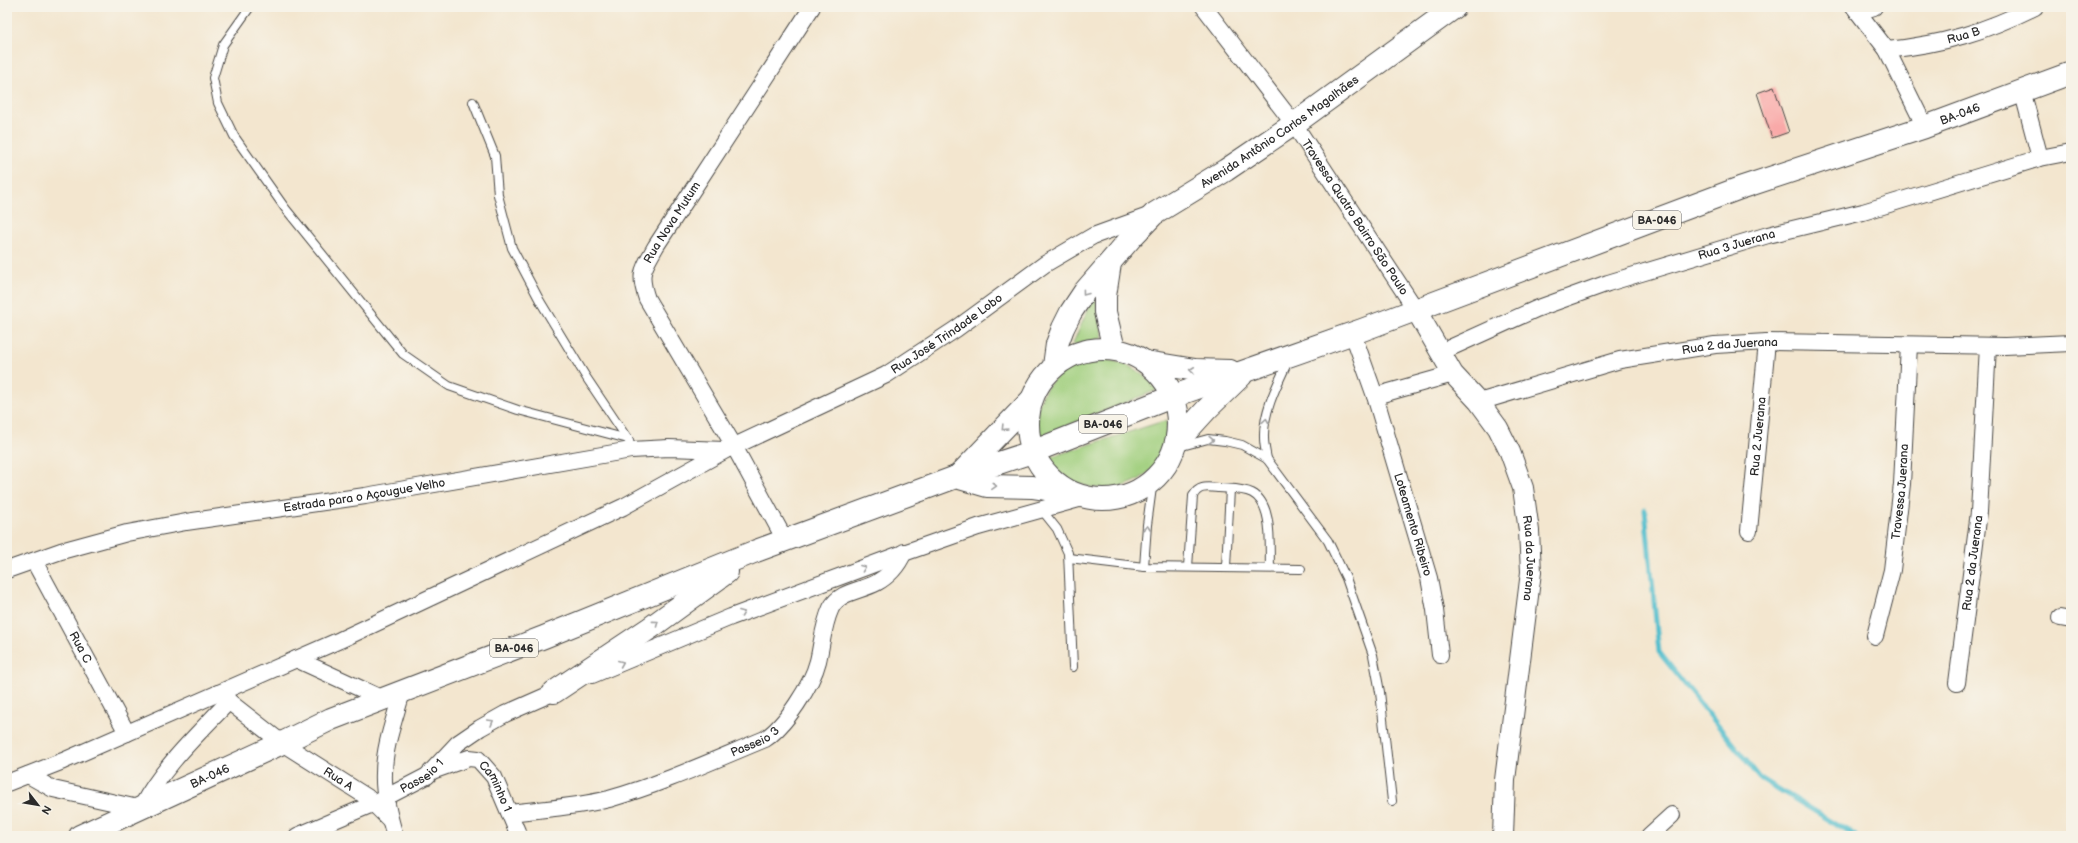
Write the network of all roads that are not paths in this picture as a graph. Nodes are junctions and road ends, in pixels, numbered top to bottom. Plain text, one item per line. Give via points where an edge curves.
1 (250, 7) edge
2 (812, 7) edge
3 (1204, 7) edge
4 (1455, 7) edge
5 (1874, 7) edge
6 (2035, 7) edge
7 (1856, 9) edge
8 (1887, 50) junction
9 (2071, 72) edge
10 (2022, 90) junction
11 (473, 102) dead end
12 (1294, 124) junction
13 (1925, 127) junction
14 (2071, 152) edge
15 (2040, 158) junction
16 (1154, 214) junction
17 (1110, 264) junction
18 (1416, 310) junction
19 (1353, 334) junction
20 (1767, 342) junction
21 (2071, 343) edge
22 (1909, 345) junction
23 (1988, 346) junction
24 (1114, 349) junction
25 (1441, 352) junction
26 (1291, 356) junction
27 (1146, 362) junction
28 (1054, 366) junction
29 (1245, 371) junction
30 (1453, 374) junction
31 (1174, 396) junction
32 (1374, 396) junction
33 (1031, 400) junction
34 (1479, 402) junction
35 (631, 444) junction
36 (1175, 446) junction
37 (730, 448) junction
38 (1032, 452) junction
39 (1268, 459) junction
40 (956, 477) junction
41 (1153, 480) junction
42 (1230, 489) junction
43 (1078, 495) junction
44 (1041, 510) junction
45 (1749, 531) dead end
46 (785, 540) junction
47 (756, 551) junction
48 (904, 552) junction
49 (1069, 558) junction
50 (34, 561) junction
51 (1144, 566) junction
52 (1188, 567) junction
53 (1226, 567) junction
54 (1270, 568) junction
55 (1301, 568) dead end
56 (7, 570) edge
57 (1875, 636) dead end
58 (1440, 655) dead end
59 (296, 659) junction
60 (1073, 667) dead end
61 (1957, 683) dead end
62 (554, 692) junction
63 (393, 696) junction
64 (224, 697) junction
65 (127, 733) junction
66 (282, 743) junction
67 (434, 770) junction
68 (28, 775) junction
69 (7, 783) edge
70 (380, 801) junction
71 (1392, 801) dead end
72 (140, 807) junction
73 (510, 813) junction
74 (1672, 815) dead end
75 (80, 836) edge
76 (297, 836) edge
77 (395, 836) edge
78 (519, 836) edge
79 (1503, 836) edge
80 (1648, 836) edge

1 - 35 lane via 223,45 213,78 218,103 234,136 284,208 403,354 449,386
2 - 37 street, Rua Nova Mutum via 644,268 641,282 647,298
3 - 12 street, Travessa Quatro Bairro São Paulo
4 - 12 main road, Avenida Antônio Carlos Magalhães
5 - 7 street
6 - 8 street, Rua B via 1962,37 1923,46
7 - 8 street
8 - 13 street
9 - 10 main road, BA-046 / BA-046
10 - 13 main road, BA-046 / BA-046
10 - 15 street
11 - 35 lane via 495,156 498,196 512,248 540,301 586,377
12 - 16 main road, Avenida Antônio Carlos Magalhães
12 - 18 street, Travessa Quatro Bairro São Paulo
13 - 18 main road, BA-046 / BA-046 via 1740,188
14 - 15 street, Rua 3 Juerana
15 - 25 street, Rua 3 Juerana via 1863,212 1768,235 1608,283 1536,309
16 - 17 main road, Avenida Antônio Carlos Magalhães via 1130,238
16 - 37 street, Rua José Trindade Lobo via 1093,236 1045,264 956,329 886,375
17 - 24 main road, Avenida Antônio Carlos Magalhães via 1105,301
17 -> 28 main road, Avenida Antônio Carlos Magalhães via 1085,291 1062,328
18 - 19 main road, BA-046 / BA-046
18 - 25 street, Rua da Juerana
19 - 26 main road, BA-046 / BA-046
19 - 32 street
20 - 22 street, Rua 2 da Juerana
20 - 34 street, Rua 2 da Juerana via 1715,345 1620,360
20 - 45 street, Rua 2 Juerana
21 - 23 street, Rua 2 da Juerana
22 - 23 street, Rua 2 da Juerana
22 - 57 street, Travessa Juerana via 1902,484 1892,570
23 - 61 street, Rua 2 da Juerana via 1979,512
24 - 27 main road
24 - 28 main road via 1093,349 1072,354
25 - 30 street, Rua da Juerana
26 - 29 main road, BA-046 / BA-046
39 -> 26 lane via 1264,438 1268,413 1277,385
29 -> 27 main road via 1195,370
27 - 31 main road via 1160,374
28 - 33 main road via 1040,381
29 - 31 main road, BA-046 / BA-046
29 - 36 main road
30 - 32 street
30 - 34 street, Rua da Juerana
31 - 36 main road via 1178,419
31 - 38 main road, BA-046 / BA-046
32 - 58 street, Loteamento Ribeiro via 1429,578
33 - 38 main road via 1027,426
33 -> 40 main road
34 - 79 street, Rua da Juerana via 1498,428 1510,452 1523,488 1529,531 1531,572 1505,780
35 - 37 street, Estrada para o Açougue Velho via 668,448
35 - 50 street, Estrada para o Açougue Velho via 365,496 127,533
36 -> 39 lane via 1208,439 1225,441 1242,445
36 - 41 main road via 1168,463
37 - 46 street, Rua Nova Mutum
37 - 59 street, Rua José Trindade Lobo via 623,508
38 - 40 main road, BA-046 / BA-046
38 - 43 main road via 1041,469 1055,483
39 - 71 lane via 1328,541 1346,578 1373,655 1380,692
40 -> 43 main road via 987,486 1032,487
40 - 46 main road, BA-046 / BA-046
41 - 43 main road via 1135,493 1114,499 1092,499
51 -> 41 lane
42 - 52 lane via 1202,487 1196,490 1193,496
42 - 53 lane
42 - 54 lane via 1241,489 1255,496 1265,510 1269,523
43 - 44 street, Passeio 1
44 - 48 street, Passeio 1 via 978,527
44 - 49 lane via 1057,529
46 - 47 main road, BA-046 / BA-046
62 -> 47 main road via 650,628
47 - 63 main road, BA-046 / BA-046
62 -> 48 street, Passeio 1 via 731,617
48 - 73 street, Passeio 3 via 899,564 890,574 875,583 848,593 838,599 832,607 824,629 818,663 786,722 776,732 765,739 688,770 609,798
49 - 51 lane
49 - 60 lane
50 - 56 street, Estrada para o Açougue Velho
50 - 65 street, Rua C
51 - 52 lane
52 - 53 lane
53 - 54 lane
54 - 55 lane
59 - 63 street
59 - 64 street, Rua José Trindade Lobo
67 -> 62 street, Passeio 1 via 458,743 505,714
63 - 66 main road, BA-046 / BA-046 via 331,719
63 - 70 street
64 - 65 street, Rua José Trindade Lobo
64 - 66 street, Rua A
64 - 72 street via 154,784
65 - 68 street, Rua José Trindade Lobo
66 - 70 street, Rua A
66 - 72 main road, BA-046 / BA-046
67 - 70 street, Passeio 1
67 - 73 street, Caminho 1 via 469,758 478,759 494,776
68 - 69 street, Rua José Trindade Lobo
68 - 72 street via 53,788
70 - 76 street, Passeio 1
70 - 77 street, Rua A
72 - 75 main road, BA-046 / BA-046
73 - 78 street, Caminho 1
74 - 80 street

